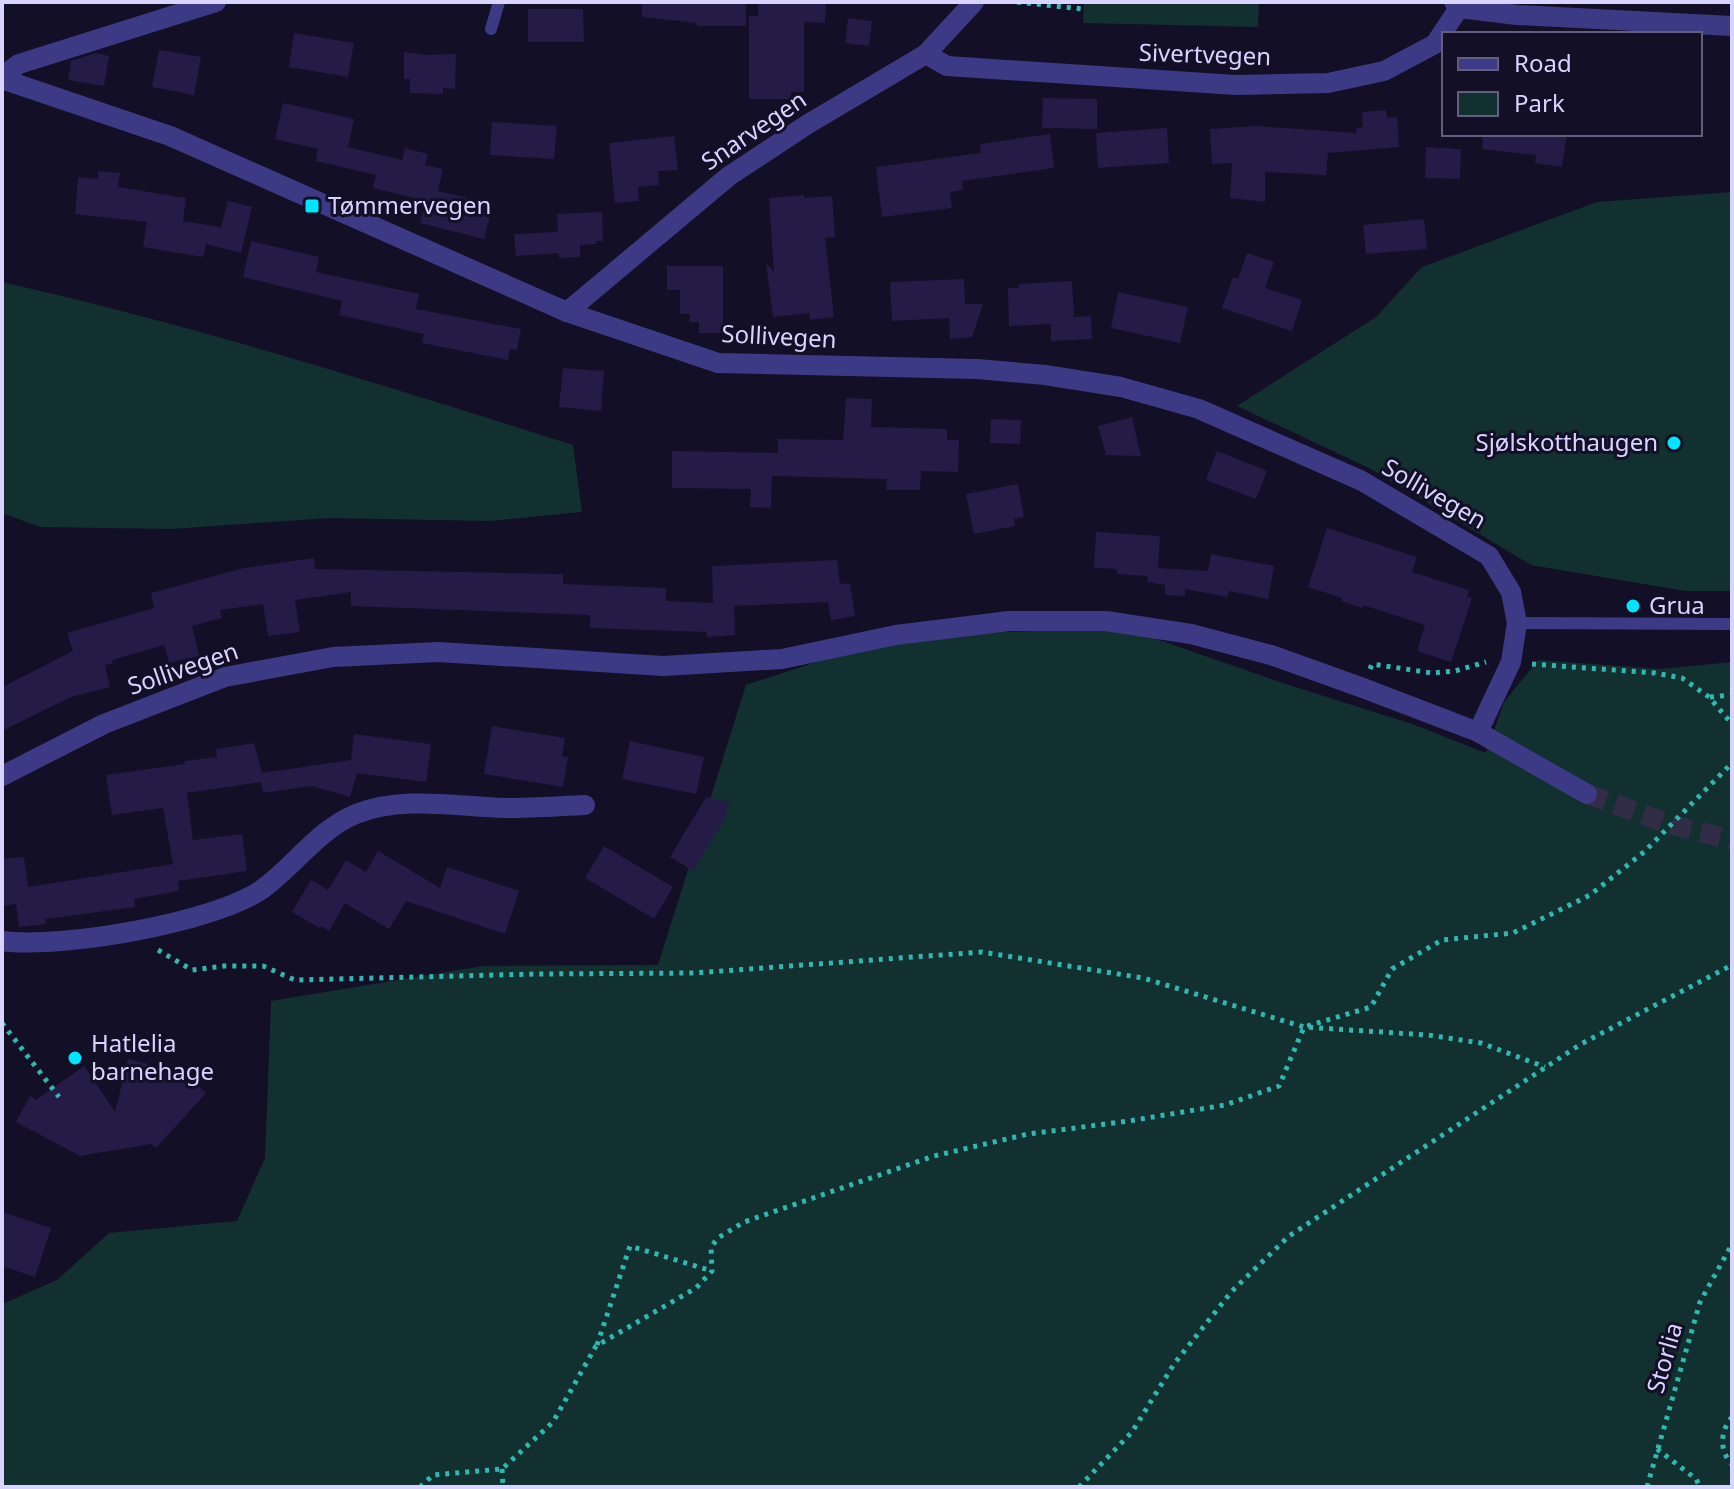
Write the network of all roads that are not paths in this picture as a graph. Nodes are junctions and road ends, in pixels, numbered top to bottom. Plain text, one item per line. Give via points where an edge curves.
1 (216, 2) edge
2 (499, 2) edge
3 (974, 2) edge
4 (1457, 5) edge
5 (1732, 26) edge
6 (491, 29) dead end
7 (926, 54) junction
8 (2, 78) edge
9 (567, 312) junction
10 (1517, 623) junction
11 (1732, 624) edge
12 (1478, 732) junction
13 (2, 776) edge
14 (1587, 794) tunnel mouth
15 (585, 805) dead end
16 (2, 941) edge

1 - 8 street via 19,64
2 - 6 lane
3 - 7 street, Snarvegen
4 - 5 street, Sivertvegen via 1517,15
4 - 7 street, Sivertvegen via 1435,44 1384,71 1328,83 1236,85 947,66
7 - 9 street, Snarvegen via 729,176
8 - 9 street, Sollivegen via 170,136
9 - 10 street, Sollivegen via 718,363 1045,375 1121,387 1199,409 1362,481 1489,556 1511,592
10 - 11 lane
10 - 12 street, Sollivegen via 1511,662
12 - 13 street, Sollivegen via 1271,655 1191,634 1106,621 1009,621 896,635 782,659 663,666 438,652 333,657 225,677 104,724
12 - 14 street
15 - 16 street via 377,807 330,830 265,887 235,905 203,916 53,942

